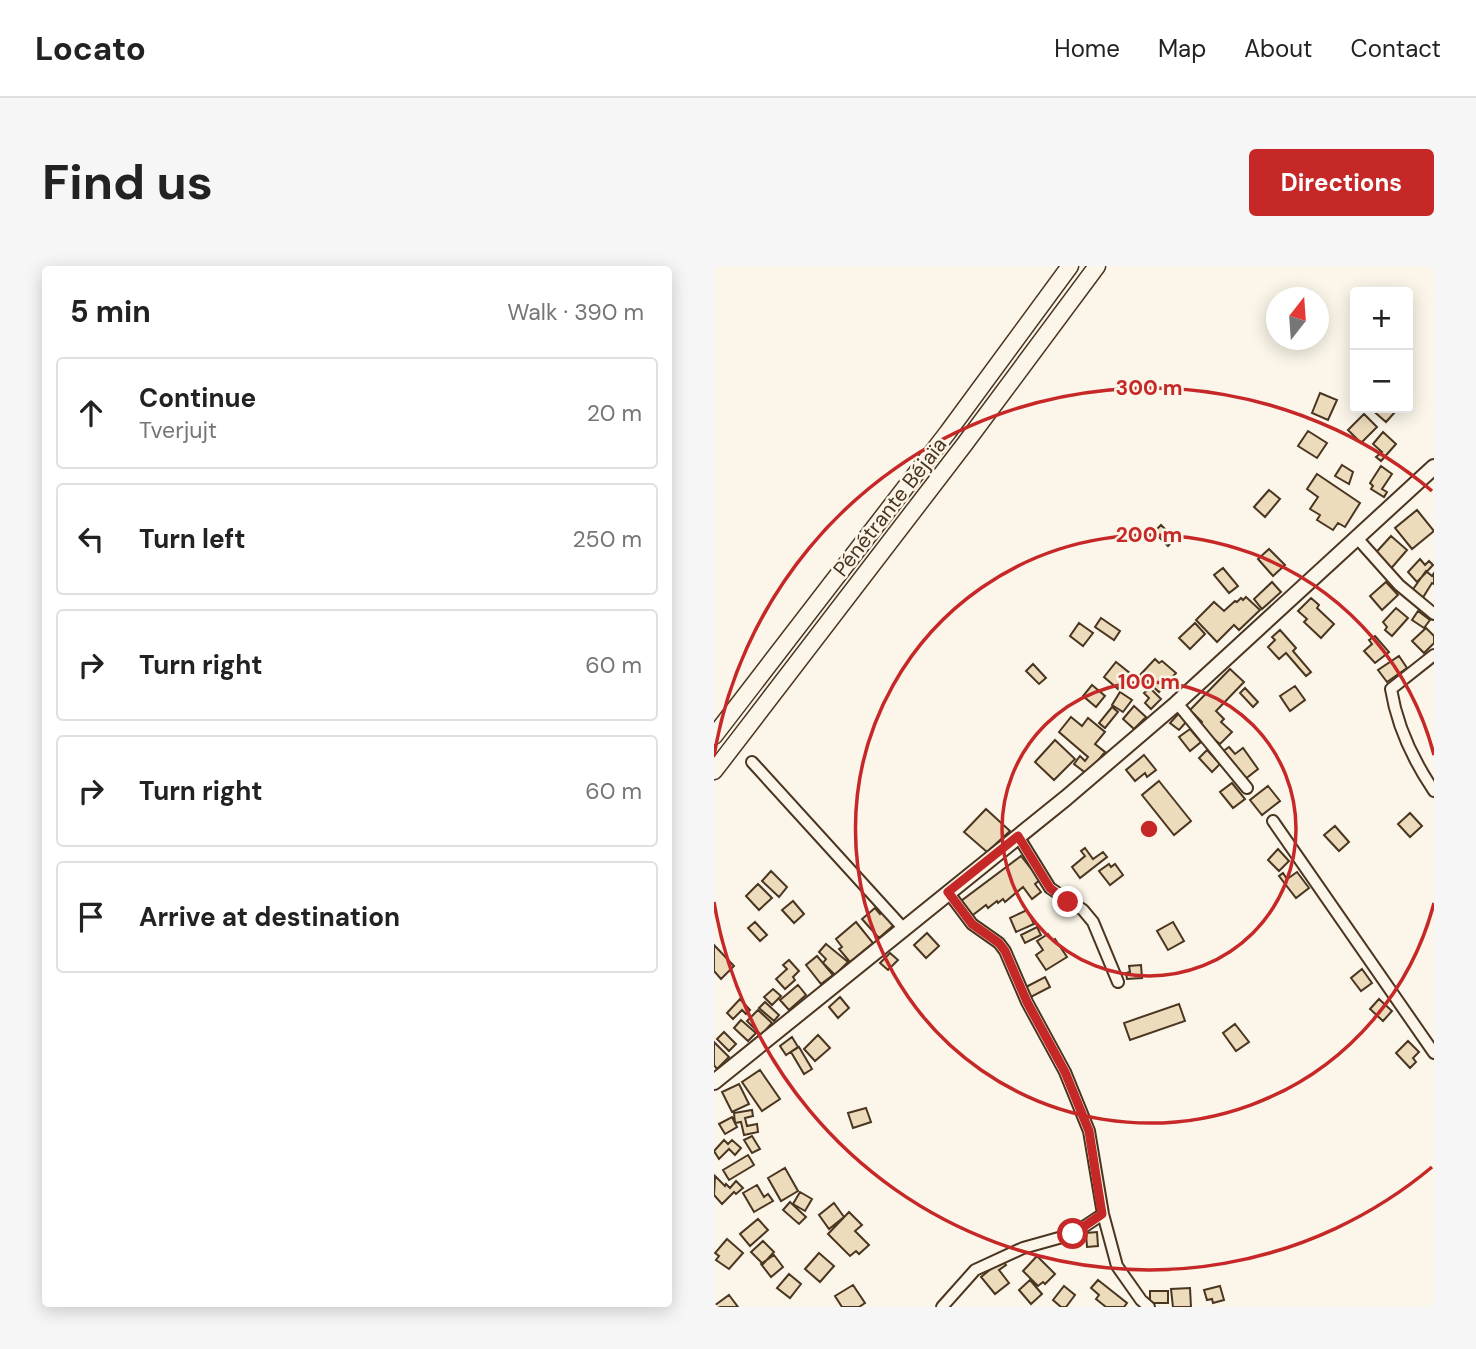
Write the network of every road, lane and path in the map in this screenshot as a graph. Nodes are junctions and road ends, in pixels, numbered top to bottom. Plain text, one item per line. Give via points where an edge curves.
1 (1070, 266) edge
2 (1097, 266) edge
3 (1434, 467) edge
4 (1357, 538) junction
5 (1434, 614) edge
6 (1434, 655) edge
7 (1177, 703) junction
8 (714, 736) edge
9 (752, 762) dead end
10 (714, 771) edge
11 (1247, 788) dead end
12 (1434, 791) edge
13 (1273, 821) dead end
14 (1018, 836) junction
15 (948, 892) junction
16 (904, 929) junction
17 (1118, 982) dead end
18 (1434, 1054) edge
19 (714, 1082) edge
20 (1102, 1214) junction
21 (1141, 1305) edge
22 (942, 1307) edge

1 - 8 highway, Pénétrante Béjaïa
2 - 10 highway, Pénétrante Béjaïa
3 - 4 main road
4 - 5 street via 1399,585
4 - 7 main road
6 - 12 street via 1391,689 1416,765
7 - 11 street
7 - 14 main road
9 - 16 street
13 - 18 street
14 - 15 main road
14 - 17 street via 1050,888 1093,922
15 - 16 main road
15 - 20 street via 972,924 1005,951 1065,1072 1089,1131
16 - 19 main road
20 - 21 street via 1117,1266
20 - 22 street via 1073,1234 1023,1248 975,1270

